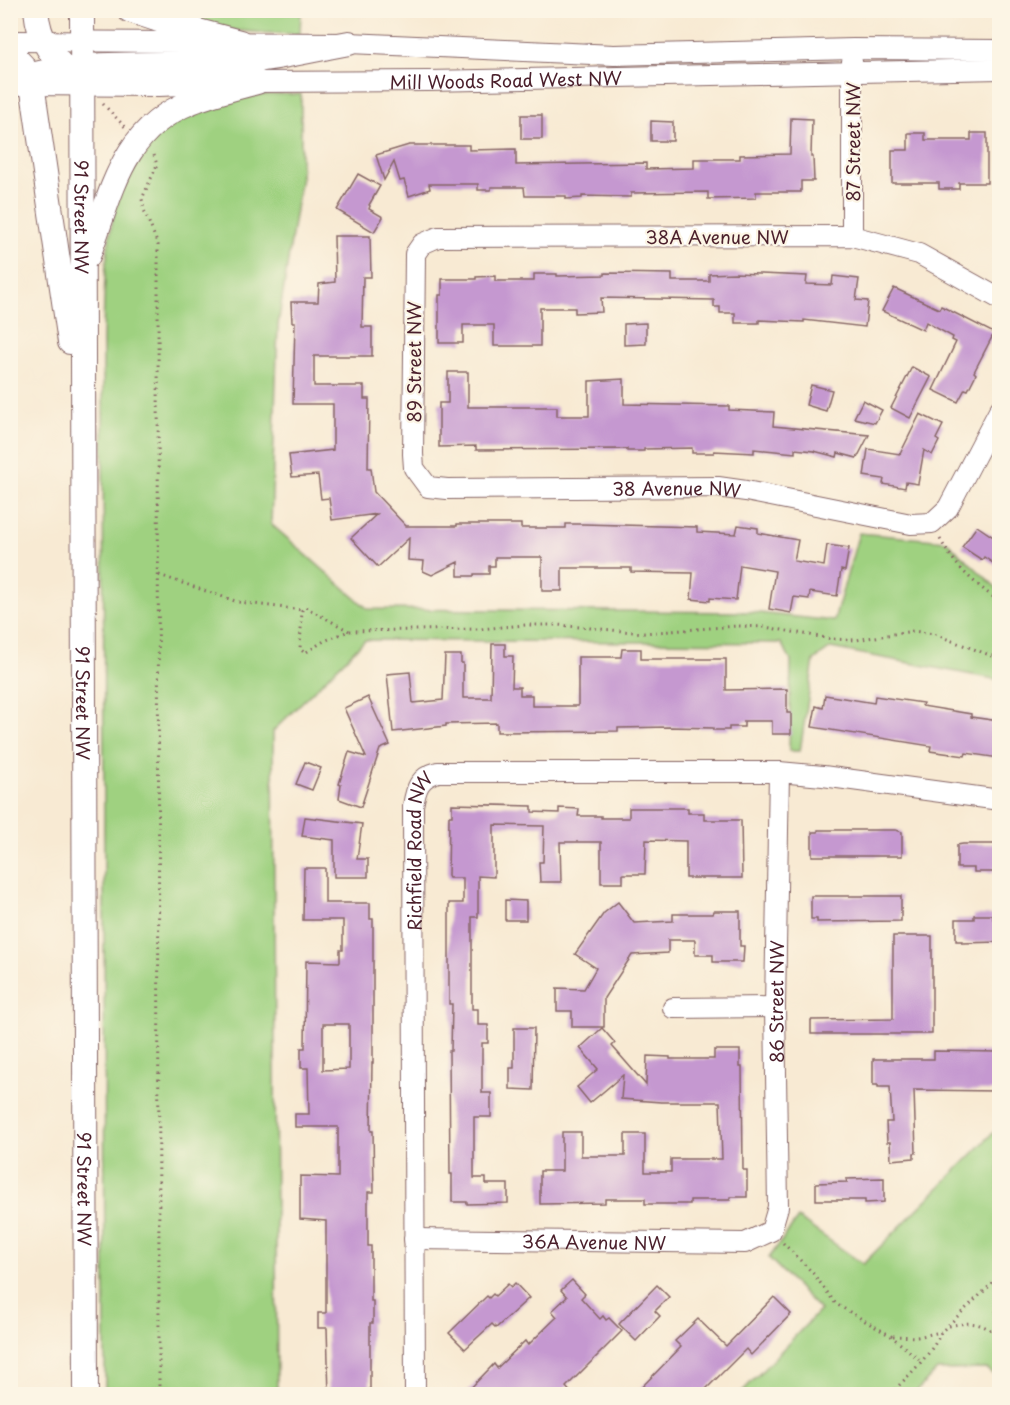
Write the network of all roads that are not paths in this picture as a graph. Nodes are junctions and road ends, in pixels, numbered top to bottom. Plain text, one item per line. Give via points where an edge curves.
1 (36, 10) edge
2 (82, 10) edge
3 (129, 10) edge
4 (82, 41) junction
5 (240, 42) junction
6 (349, 43) junction
7 (853, 49) junction
8 (999, 50) edge
9 (65, 62) junction
10 (16, 67) edge
11 (999, 69) edge
12 (852, 73) junction
13 (257, 82) junction
14 (852, 236) junction
15 (422, 244) joint
16 (82, 272) junction
17 (999, 299) edge
18 (999, 409) edge
19 (84, 479) junction
20 (421, 479) joint
21 (779, 772) junction
22 (999, 800) edge
23 (775, 1007) junction
24 (673, 1008) dead end
25 (776, 1236) joint
26 (414, 1239) junction
27 (86, 1395) edge
28 (415, 1395) edge

1 - 9 main road via 38,22
2 - 4 main road, 91 Street NW
3 - 5 main road
4 - 5 street, Mill Woods Road West NW
4 - 9 main road
4 - 9 main road, 91 Street NW
5 - 6 street, Mill Woods Road West NW
6 - 7 street, Mill Woods Road West NW via 614,55
6 - 9 main road via 250,61
7 - 8 street, Mill Woods Road West NW
7 - 12 street, 87 Street NW
9 - 10 main road
9 - 10 street, Mill Woods Road West NW
9 - 13 street, Mill Woods Road West NW via 159,86
9 - 16 main road, 91 Street NW
10 - 19 main road via 69,332
11 - 12 street, Mill Woods Road West NW
12 - 13 street, Mill Woods Road West NW
12 - 14 street, 87 Street NW
13 - 16 main road via 191,102 158,121 138,140 114,181
14 - 15 street, 38A Avenue NW via 438,237
14 - 17 street, 38A Avenue NW via 919,254
15 - 20 street, 89 Street NW via 414,264 413,442 414,468
16 - 19 main road, 91 Street NW
18 - 20 street, 38 Avenue NW via 935,530 718,487 447,489 428,487
19 - 27 main road, 91 Street NW
21 - 22 street, Richfield Road NW
21 - 23 street, 86 Street NW
21 - 26 street, Richfield Road NW via 438,772 428,774 421,782 413,806
23 - 24 street
23 - 25 street, 86 Street NW
25 - 26 street, 36A Avenue NW via 745,1243
26 - 28 street, Richfield Road NW

